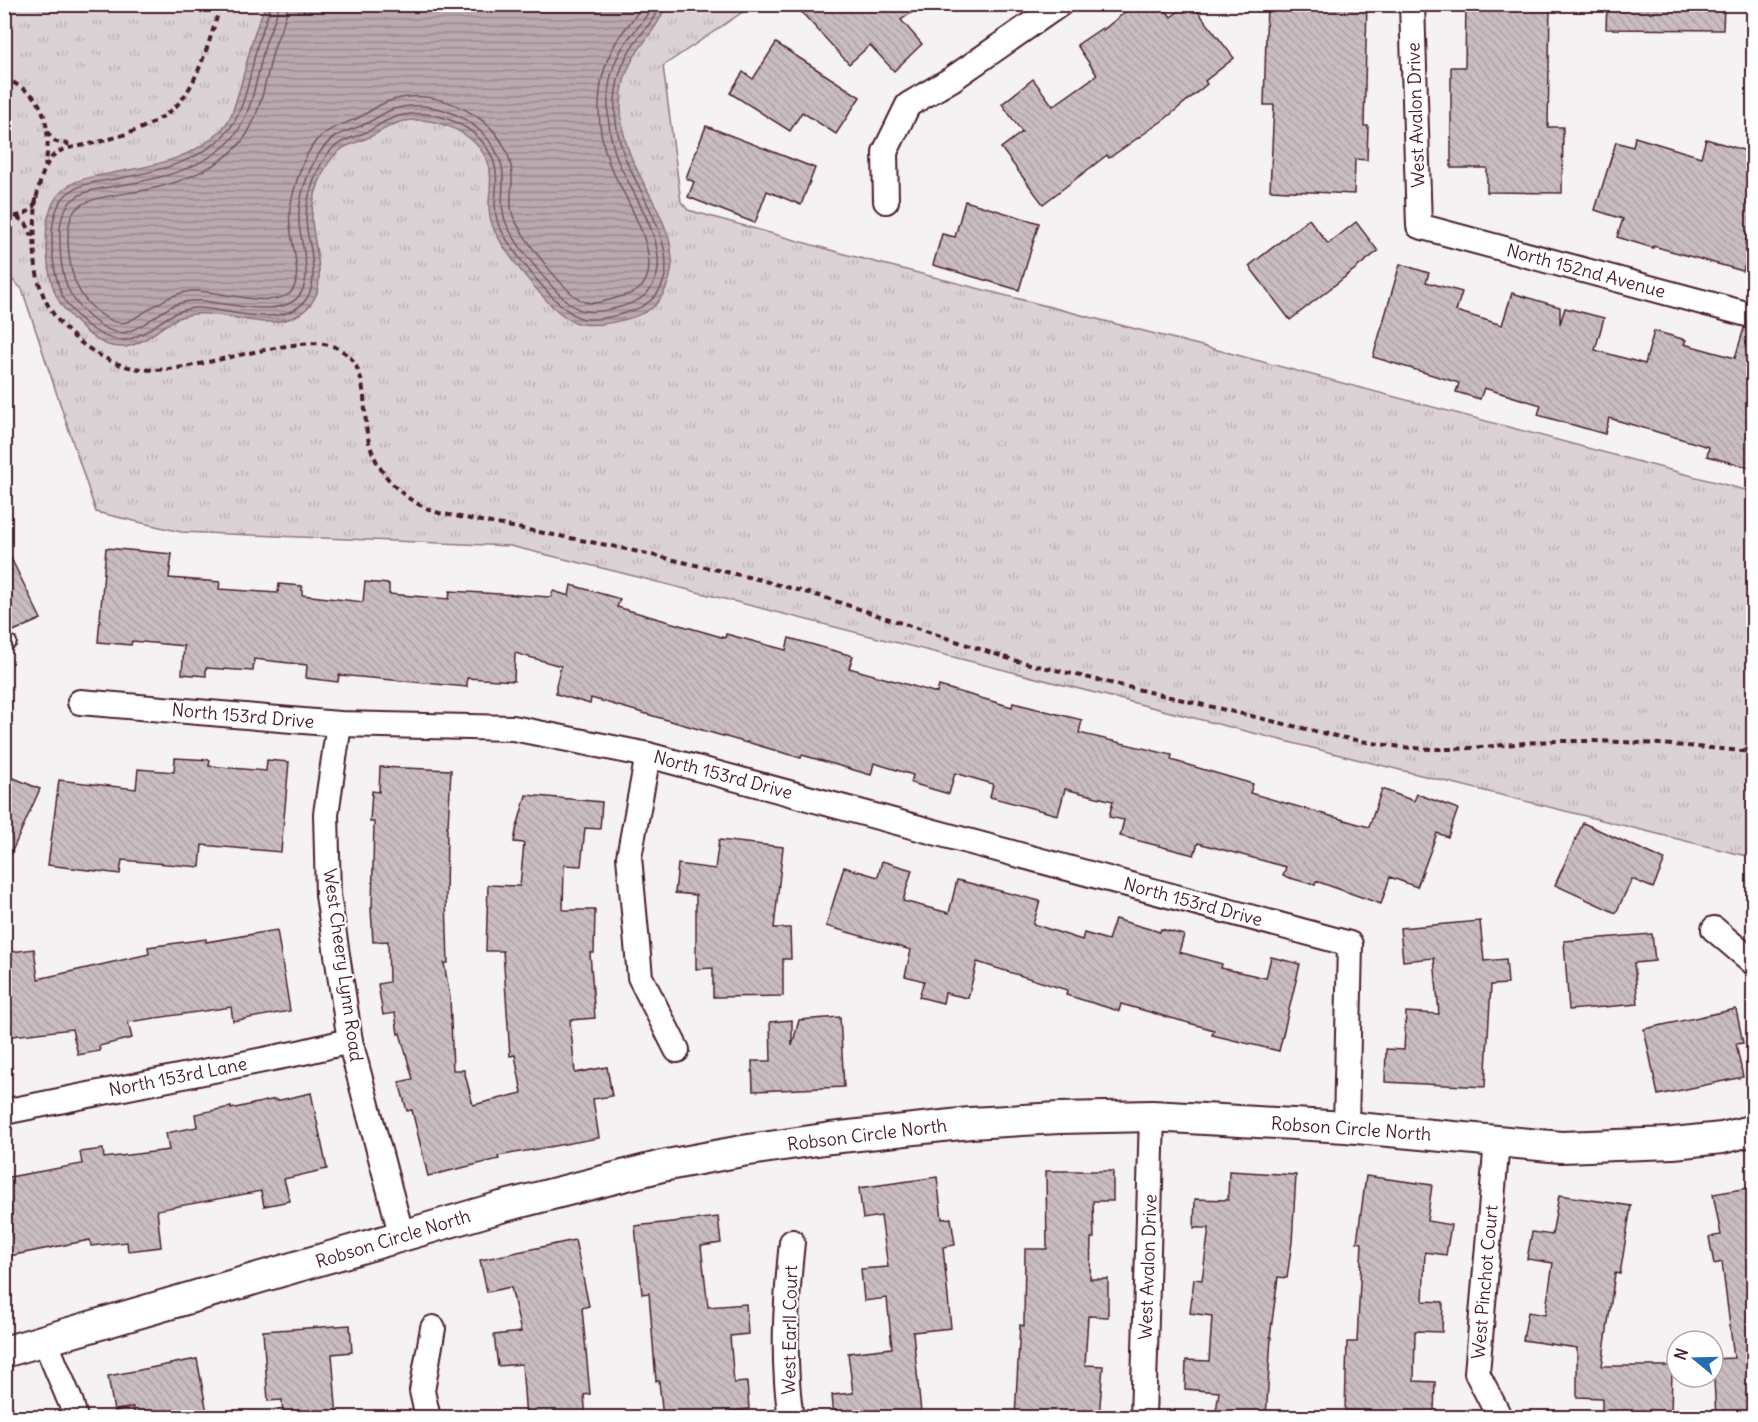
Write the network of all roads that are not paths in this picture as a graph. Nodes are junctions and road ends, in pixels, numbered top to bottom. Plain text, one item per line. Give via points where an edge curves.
1 (1060, 4) edge
2 (1412, 4) edge
3 (886, 201) dead end
4 (1419, 226) joint
5 (1754, 316) edge
6 (80, 702) dead end
7 (339, 724) junction
8 (648, 755) junction
9 (1714, 929) dead end
10 (1754, 963) edge
11 (350, 1041) junction
12 (677, 1050) dead end
13 (4, 1112) edge
14 (1152, 1116) junction
15 (1346, 1127) junction
16 (1754, 1130) edge
17 (1497, 1141) junction
18 (402, 1237) junction
19 (792, 1242) dead end
20 (433, 1328) dead end
21 (45, 1341) junction
22 (4, 1352) edge
23 (75, 1418) edge
24 (428, 1418) edge
25 (791, 1418) edge
26 (1143, 1418) edge
27 (1500, 1418) edge

1 - 3 street via 908,105 885,152
2 - 4 street, West Avalon Drive
4 - 5 street, North 152nd Avenue
6 - 7 street, North 153rd Drive
7 - 8 street, North 153rd Drive via 513,728
7 - 11 street, West Cheery Lynn Road via 326,814 328,895
8 - 12 street via 629,857 640,977
8 - 15 street, North 153rd Drive via 1350,944
9 - 10 street
11 - 13 street, North 153rd Lane
11 - 18 street, West Cheery Lynn Road
14 - 15 street, Robson Circle North
14 - 18 street, Robson Circle North via 969,1123 742,1151 662,1166
14 - 26 street, West Avalon Drive
15 - 17 street, Robson Circle North
16 - 17 street, Robson Circle North via 1722,1138 1623,1146 1562,1147
17 - 27 street, West Pinchot Court via 1477,1373
18 - 21 street, Robson Circle North
19 - 25 street, West Earll Court via 786,1300
20 - 24 street via 422,1391
21 - 22 street, Robson Circle North
21 - 23 street

